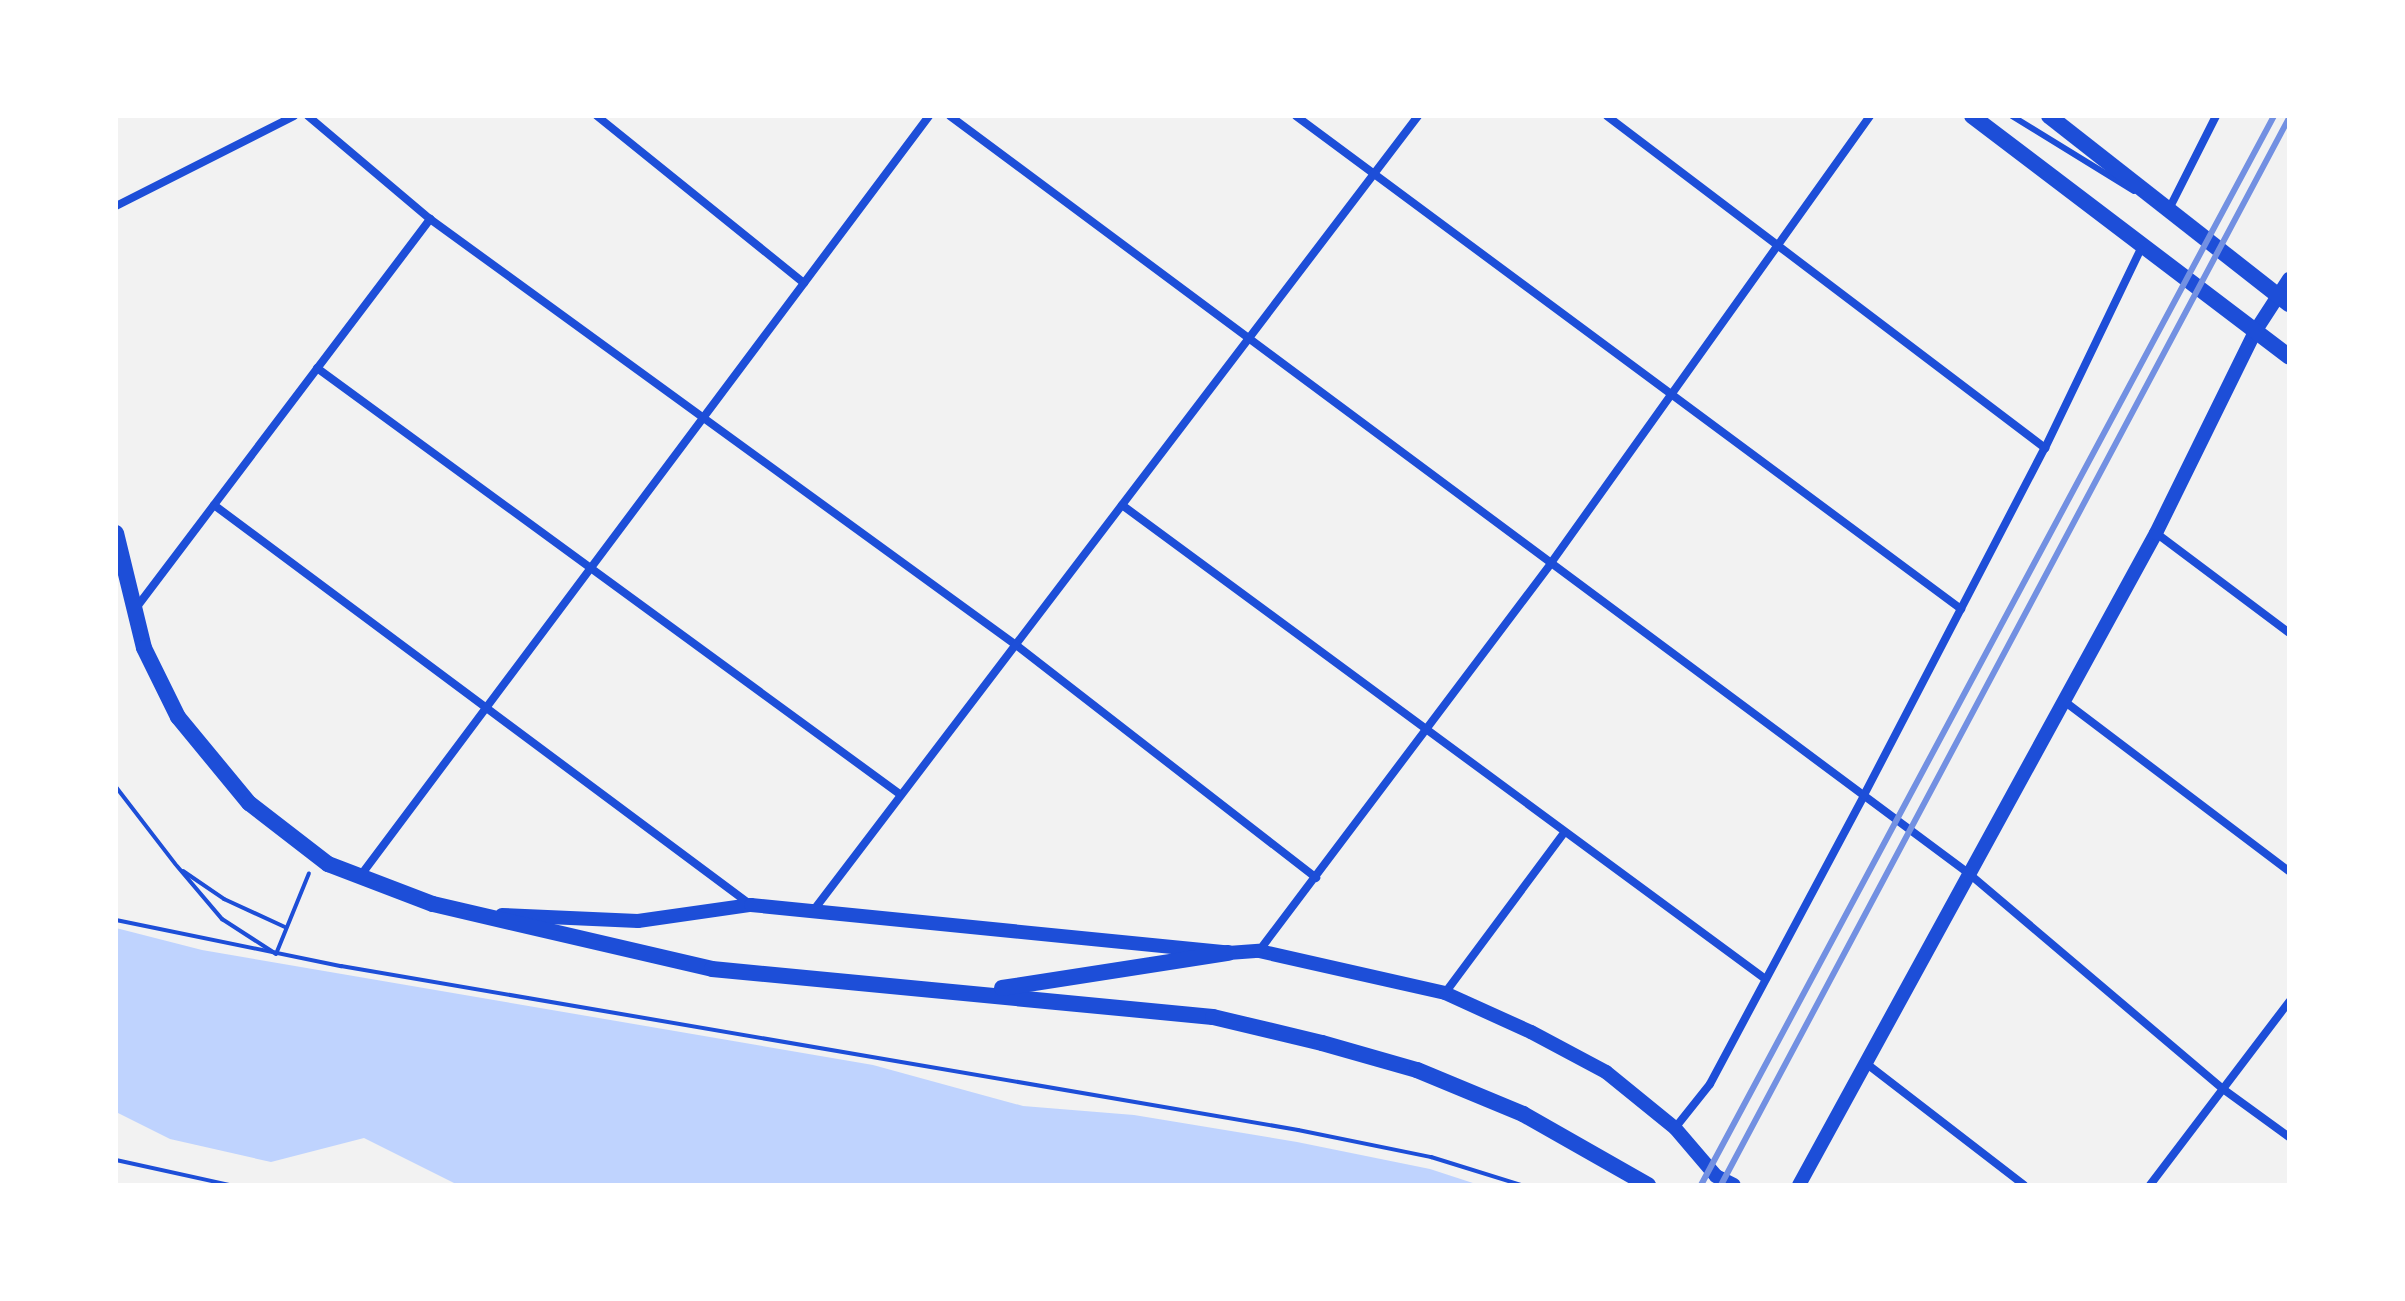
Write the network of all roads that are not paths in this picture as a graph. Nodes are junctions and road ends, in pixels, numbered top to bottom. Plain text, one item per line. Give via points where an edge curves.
1 (294, 116) edge
2 (308, 116) edge
3 (597, 116) edge
4 (929, 116) edge
5 (950, 116) edge
6 (1296, 116) edge
7 (1418, 116) edge
8 (1607, 116) edge
9 (1870, 116) edge
10 (1972, 116) edge
11 (2012, 116) edge
12 (2049, 116) edge
13 (2216, 116) edge
14 (1375, 173) junction
15 (116, 206) edge
16 (2168, 211) junction
17 (430, 219) junction
18 (1783, 244) junction
19 (2142, 246) junction
20 (2289, 279) edge
21 (804, 283) junction
22 (2284, 300) edge
23 (2256, 330) junction
24 (1249, 338) junction
25 (2289, 354) edge
26 (317, 368) junction
27 (1674, 393) junction
28 (703, 418) junction
29 (2045, 448) junction
30 (214, 505) junction
31 (1122, 505) junction
32 (116, 533) edge
33 (2156, 533) junction
34 (1551, 563) junction
35 (589, 570) junction
36 (1961, 609) junction
37 (134, 611) junction
38 (2289, 633) edge
39 (1016, 645) junction
40 (2064, 701) junction
41 (485, 710) junction
42 (1427, 729) junction
43 (901, 795) junction
44 (1864, 795) junction
45 (1563, 834) junction
46 (2289, 871) edge
47 (1967, 872) junction
48 (361, 875) junction
49 (1316, 878) junction
50 (751, 905) junction
51 (473, 914) junction
52 (810, 914) junction
53 (1259, 951) junction
54 (1228, 953) junction
55 (1764, 978) junction
56 (977, 992) junction
57 (1445, 993) junction
58 (2289, 1002) edge
59 (1867, 1064) junction
60 (2223, 1089) junction
61 (1675, 1128) junction
62 (2289, 1137) edge
63 (1648, 1185) edge
64 (1734, 1185) edge
65 (1799, 1185) edge
66 (2024, 1185) edge
67 (2150, 1185) edge

1 - 15 street
2 - 17 street
3 - 21 street
4 - 21 street
5 - 24 street
6 - 14 street
7 - 14 street
8 - 18 street
9 - 18 street
10 - 19 main road
11 - 16 lane
12 - 16 main road
13 - 16 street
14 - 24 street
14 - 27 street
16 - 22 main road
17 - 26 street
17 - 28 street
18 - 27 street
18 - 29 street
19 - 23 main road
19 - 29 street
20 - 22 street
21 - 28 street
22 - 23 street
23 - 25 main road
23 - 33 street
24 - 31 street
24 - 34 street
26 - 30 street
26 - 35 street
27 - 34 street
27 - 36 street
28 - 35 street
28 - 39 street
29 - 36 street
30 - 37 street
30 - 41 street
31 - 39 street
31 - 42 street
32 - 37 main road
33 - 38 street
33 - 40 street
34 - 42 street
34 - 44 street
35 - 41 street
35 - 43 street
36 - 44 street
37 - 48 main road via 155,678 178,717 249,803 317,856
39 - 43 street
39 - 49 street
40 - 46 street
40 - 47 street
41 - 48 street
41 - 50 street
42 - 45 street
42 - 49 street
43 - 52 street
44 - 47 street
44 - 55 street
45 - 55 street
45 - 57 street
47 - 59 street
47 - 60 street
48 - 51 main road
49 - 53 street
50 - 51 street via 638,921
50 - 52 street
51 - 56 main road via 712,969
52 - 54 street
53 - 54 street
53 - 57 street
54 - 56 main road
55 - 61 street via 1710,1084
56 - 63 main road via 1213,1017 1417,1070 1523,1114
57 - 61 street via 1606,1072
58 - 60 street
59 - 65 street
59 - 66 street
60 - 62 street
60 - 67 street
61 - 64 street via 1716,1176

